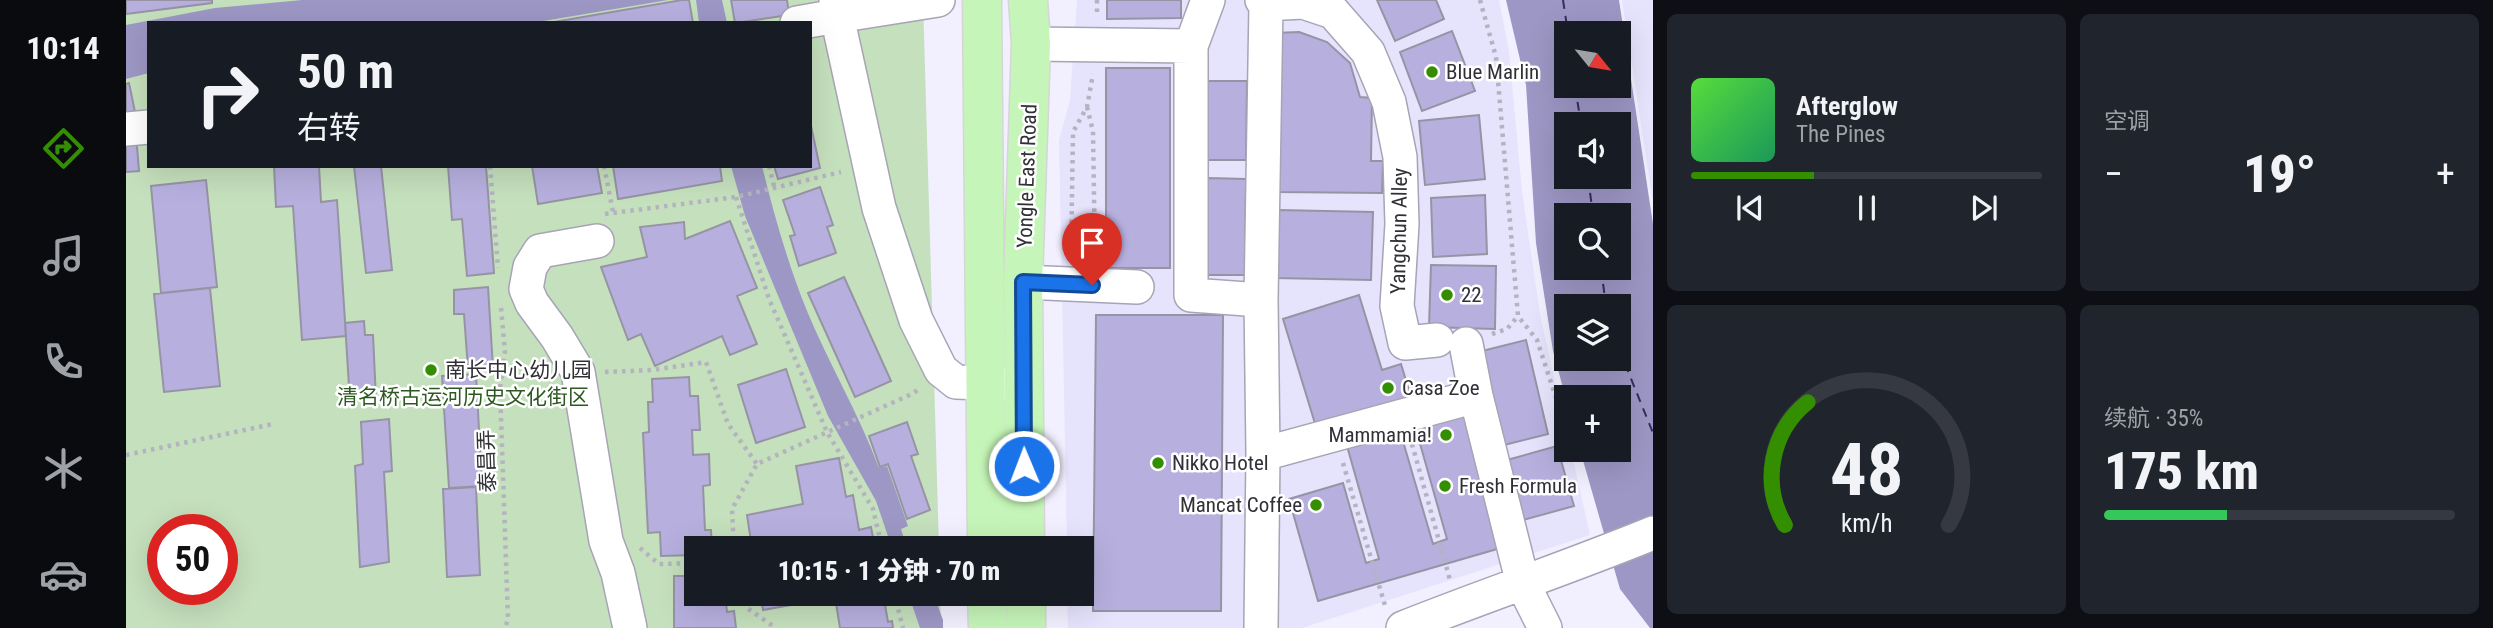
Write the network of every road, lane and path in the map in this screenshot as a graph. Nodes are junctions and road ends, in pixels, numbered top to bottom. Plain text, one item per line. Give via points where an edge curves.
1 (938, 0) edge
2 (1208, 0) edge
3 (1480, 0) edge
4 (1264, 2) edge
5 (836, 8) edge
6 (982, 12) edge
7 (1029, 20) edge
8 (802, 21) edge
9 (1098, 45) junction
10 (1191, 46) junction
11 (1087, 107) junction
12 (147, 127) edge
13 (126, 130) edge
14 (869, 166) junction
15 (490, 168) edge
16 (604, 168) edge
17 (770, 168) edge
18 (774, 186) junction
19 (736, 197) junction
20 (613, 212) junction
21 (598, 228) joint
22 (498, 272) dead end
23 (1083, 278) junction
24 (1023, 282) junction
25 (1137, 287) dead end
26 (500, 299) dead end
27 (1261, 300) junction
28 (941, 370) junction
29 (578, 372) junction
30 (985, 383) junction
31 (1022, 384) junction
32 (1554, 392) edge
33 (1476, 396) junction
34 (1404, 416) junction
35 (273, 424) dead end
36 (827, 432) junction
37 (1335, 435) junction
38 (1263, 454) junction
39 (126, 455) edge
40 (757, 464) junction
41 (1653, 533) edge
42 (733, 536) edge
43 (879, 536) edge
44 (987, 536) edge
45 (1025, 536) edge
46 (606, 541) junction
47 (684, 563) edge
48 (1523, 584) junction
49 (746, 606) edge
50 (897, 606) edge
51 (987, 606) edge
52 (1026, 606) edge
53 (1458, 606) junction
54 (1395, 622) edge
55 (505, 628) edge
56 (630, 628) edge
57 (776, 628) edge
58 (903, 628) edge
59 (988, 628) edge
60 (1026, 628) edge
61 (1261, 628) edge
62 (1545, 628) edge

1 - 5 street
2 - 10 street
3 - 32 path via 1496,57 1518,316 1537,340
4 - 27 street
4 - 33 street, Yangchun Alley via 1303,2 1333,12 1368,52 1390,102 1401,157 1397,306 1405,343 1452,342
5 - 8 street
5 - 14 street
6 - 30 main road, Yongle East Road
7 - 9 street
7 - 24 main road, Yongle East Road
9 - 10 street
9 - 11 path
10 - 27 street via 1191,295
11 - 23 path via 1093,131
11 - 23 path via 1073,132
12 - 13 street
14 - 18 path
14 - 28 street via 916,320
15 - 22 path
16 - 20 path
17 - 18 path
18 - 19 path
19 - 20 path
19 - 36 path via 769,299
20 - 21 path
21 - 29 street via 540,251 530,267 526,289
23 - 24 street
23 - 25 street
24 - 31 main road, Yongle East Road
26 - 55 path, 泰昌弄 via 505,352 500,388 509,620
27 - 38 street
28 - 30 street via 957,382
28 - 36 path via 914,393
29 - 40 path via 652,370 706,362 728,424
29 - 46 street
30 - 31 street
30 - 44 main road, Yongle East Road
31 - 45 main road, Yongle East Road
33 - 34 street
33 - 48 street, Yangchun Alley
34 - 37 street
34 - 53 path
35 - 39 path
36 - 40 path
36 - 43 path via 873,509
37 - 38 street
37 - 54 path
38 - 61 street
40 - 42 path via 732,509
41 - 48 street
46 - 47 path via 635,543 659,564
46 - 56 street
48 - 53 street
48 - 62 street, Yangchun Alley
49 - 57 path
50 - 58 path
51 - 59 main road
52 - 60 main road
53 - 54 street

